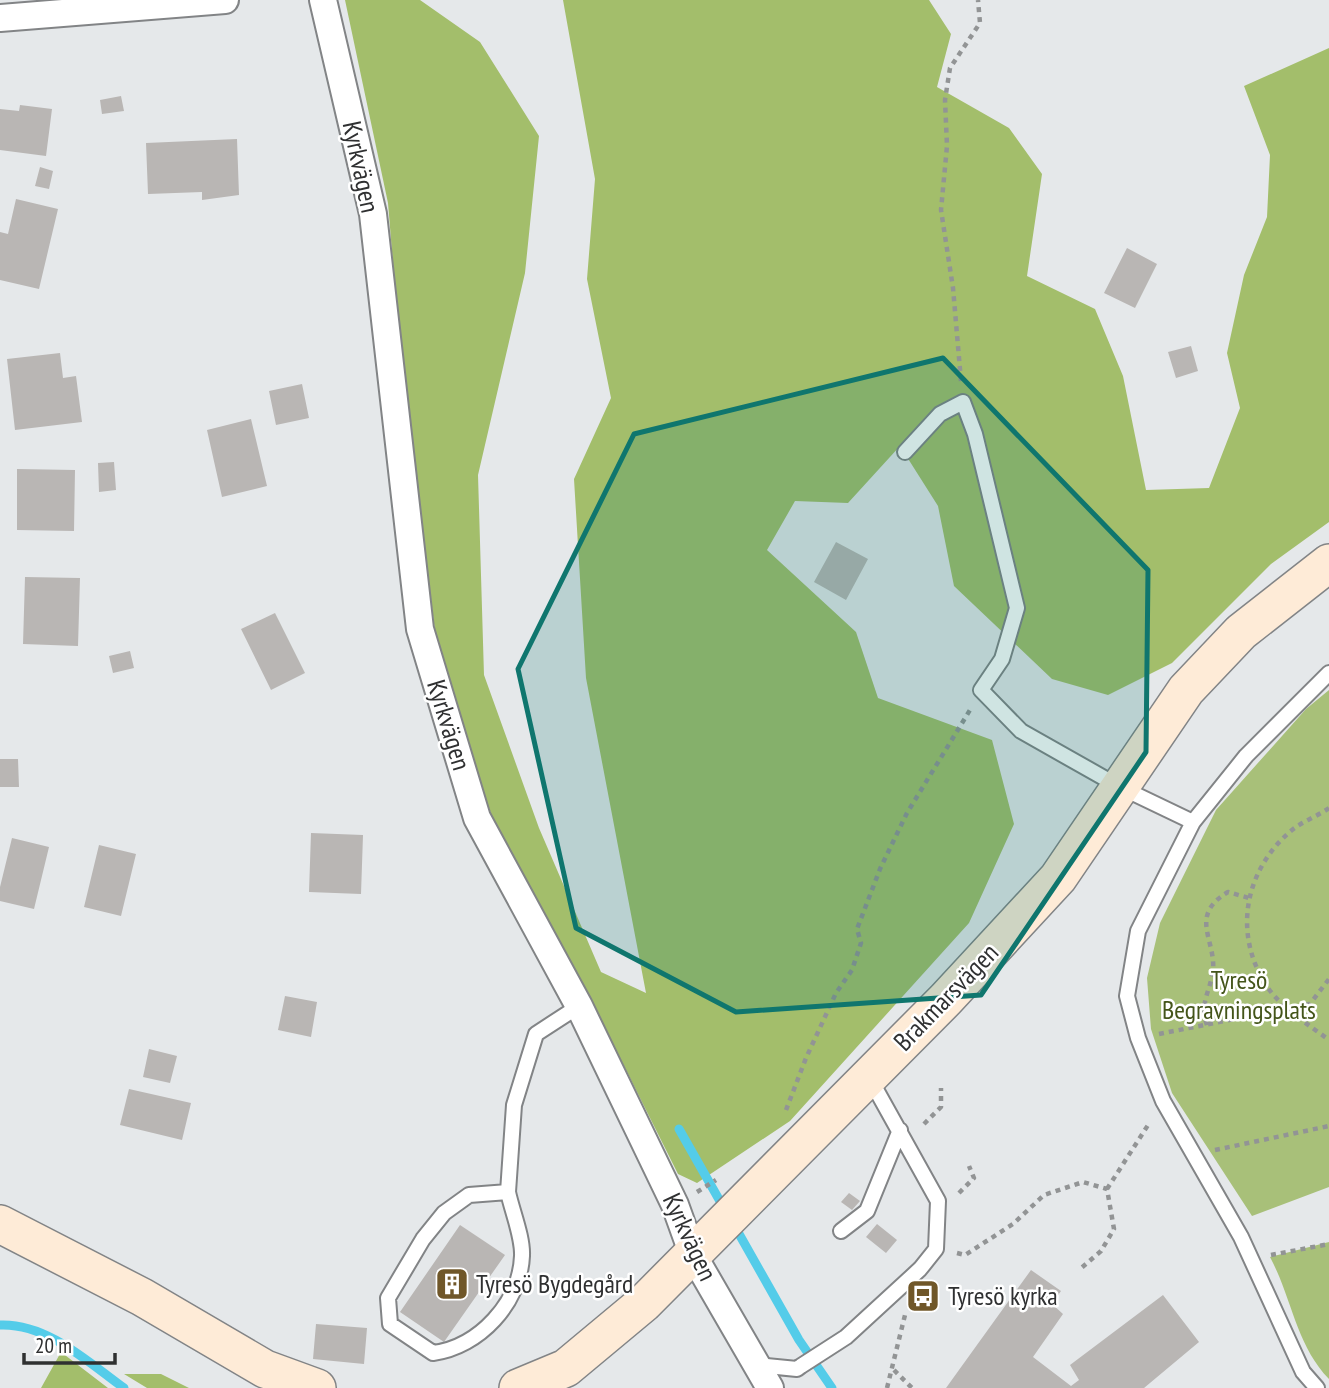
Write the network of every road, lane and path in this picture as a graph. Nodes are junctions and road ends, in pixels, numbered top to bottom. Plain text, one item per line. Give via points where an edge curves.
1 (225, 0) edge
2 (323, 0) edge
3 (978, 0) edge
4 (0, 18) edge
5 (963, 402) junction
6 (905, 452) dead end
7 (1329, 562) edge
8 (1329, 673) edge
9 (981, 690) junction
10 (1120, 786) junction
11 (1329, 808) edge
12 (1193, 822) junction
13 (1249, 898) junction
14 (1329, 979) edge
15 (579, 1006) junction
16 (1289, 1010) junction
17 (1207, 1025) junction
18 (1138, 1038) junction
19 (1329, 1040) edge
20 (869, 1076) junction
21 (941, 1088) dead end
22 (1163, 1101) junction
23 (786, 1112) dead end
24 (924, 1124) dead end
25 (1329, 1126) edge
26 (900, 1130) junction
27 (1193, 1155) junction
28 (969, 1166) dead end
29 (719, 1178) dead end
30 (701, 1189) dead end
31 (1107, 1189) junction
32 (508, 1192) junction
33 (959, 1194) dead end
34 (0, 1224) edge
35 (841, 1231) dead end
36 (1329, 1244) edge
37 (936, 1249) junction
38 (693, 1255) junction
39 (1251, 1259) junction
40 (1079, 1270) dead end
41 (905, 1315) dead end
42 (757, 1364) junction
43 (894, 1370) junction
44 (317, 1388) edge
45 (518, 1388) edge
46 (770, 1388) edge
47 (887, 1388) edge
48 (912, 1388) edge
49 (1317, 1388) edge

1 - 4 street
2 - 15 street, Kyrkvägen via 373,214 420,629 477,818
3 - 5 path via 980,23 950,68 945,100 947,146 941,210
5 - 6 lane via 940,414
5 - 9 lane via 1017,608 1002,659
7 - 10 street, Brakmarsvägen via 1241,632 1186,690
8 - 12 lane via 1246,756
9 - 10 lane via 1021,732
9 - 23 path via 880,869 857,929 861,943 852,970 836,993
10 - 12 lane
10 - 20 street, Brakmarsvägen via 1058,878
11 - 13 path via 1292,830 1251,882
12 - 18 lane via 1138,931 1127,996
13 - 16 path via 1245,919 1253,957 1268,988
13 - 17 path via 1228,892 1217,898 1208,913 1205,927 1213,963 1203,1006
14 - 16 path via 1310,1004
15 - 32 lane via 536,1034 514,1105
15 - 38 street, Kyrkvägen via 675,1205
16 - 17 path
16 - 19 path
17 - 18 path
18 - 22 lane
20 - 26 lane
20 - 38 street, Brakmarsvägen
21 - 24 path via 941,1107
22 - 27 lane
22 - 31 path
25 - 27 path
26 - 35 lane via 867,1211
26 - 37 lane via 938,1201
27 - 39 lane
28 - 33 path via 974,1178
29 - 30 path
31 - 37 path via 1083,1182 1044,1195 1013,1224 965,1255
31 - 40 path via 1114,1229 1101,1251
32 - 32 lane via 469,1195 444,1213 388,1298 390,1324 433,1353 450,1351 500,1317 517,1282 523,1254
34 - 44 street via 142,1297 265,1369
36 - 39 path
37 - 42 lane via 846,1337 797,1369
38 - 42 street, Kyrkvägen
38 - 45 street, Brakmarsvägen via 566,1368
39 - 49 lane via 1303,1372
41 - 43 path
42 - 46 street, Kyrkvägen
43 - 47 path
43 - 48 path

